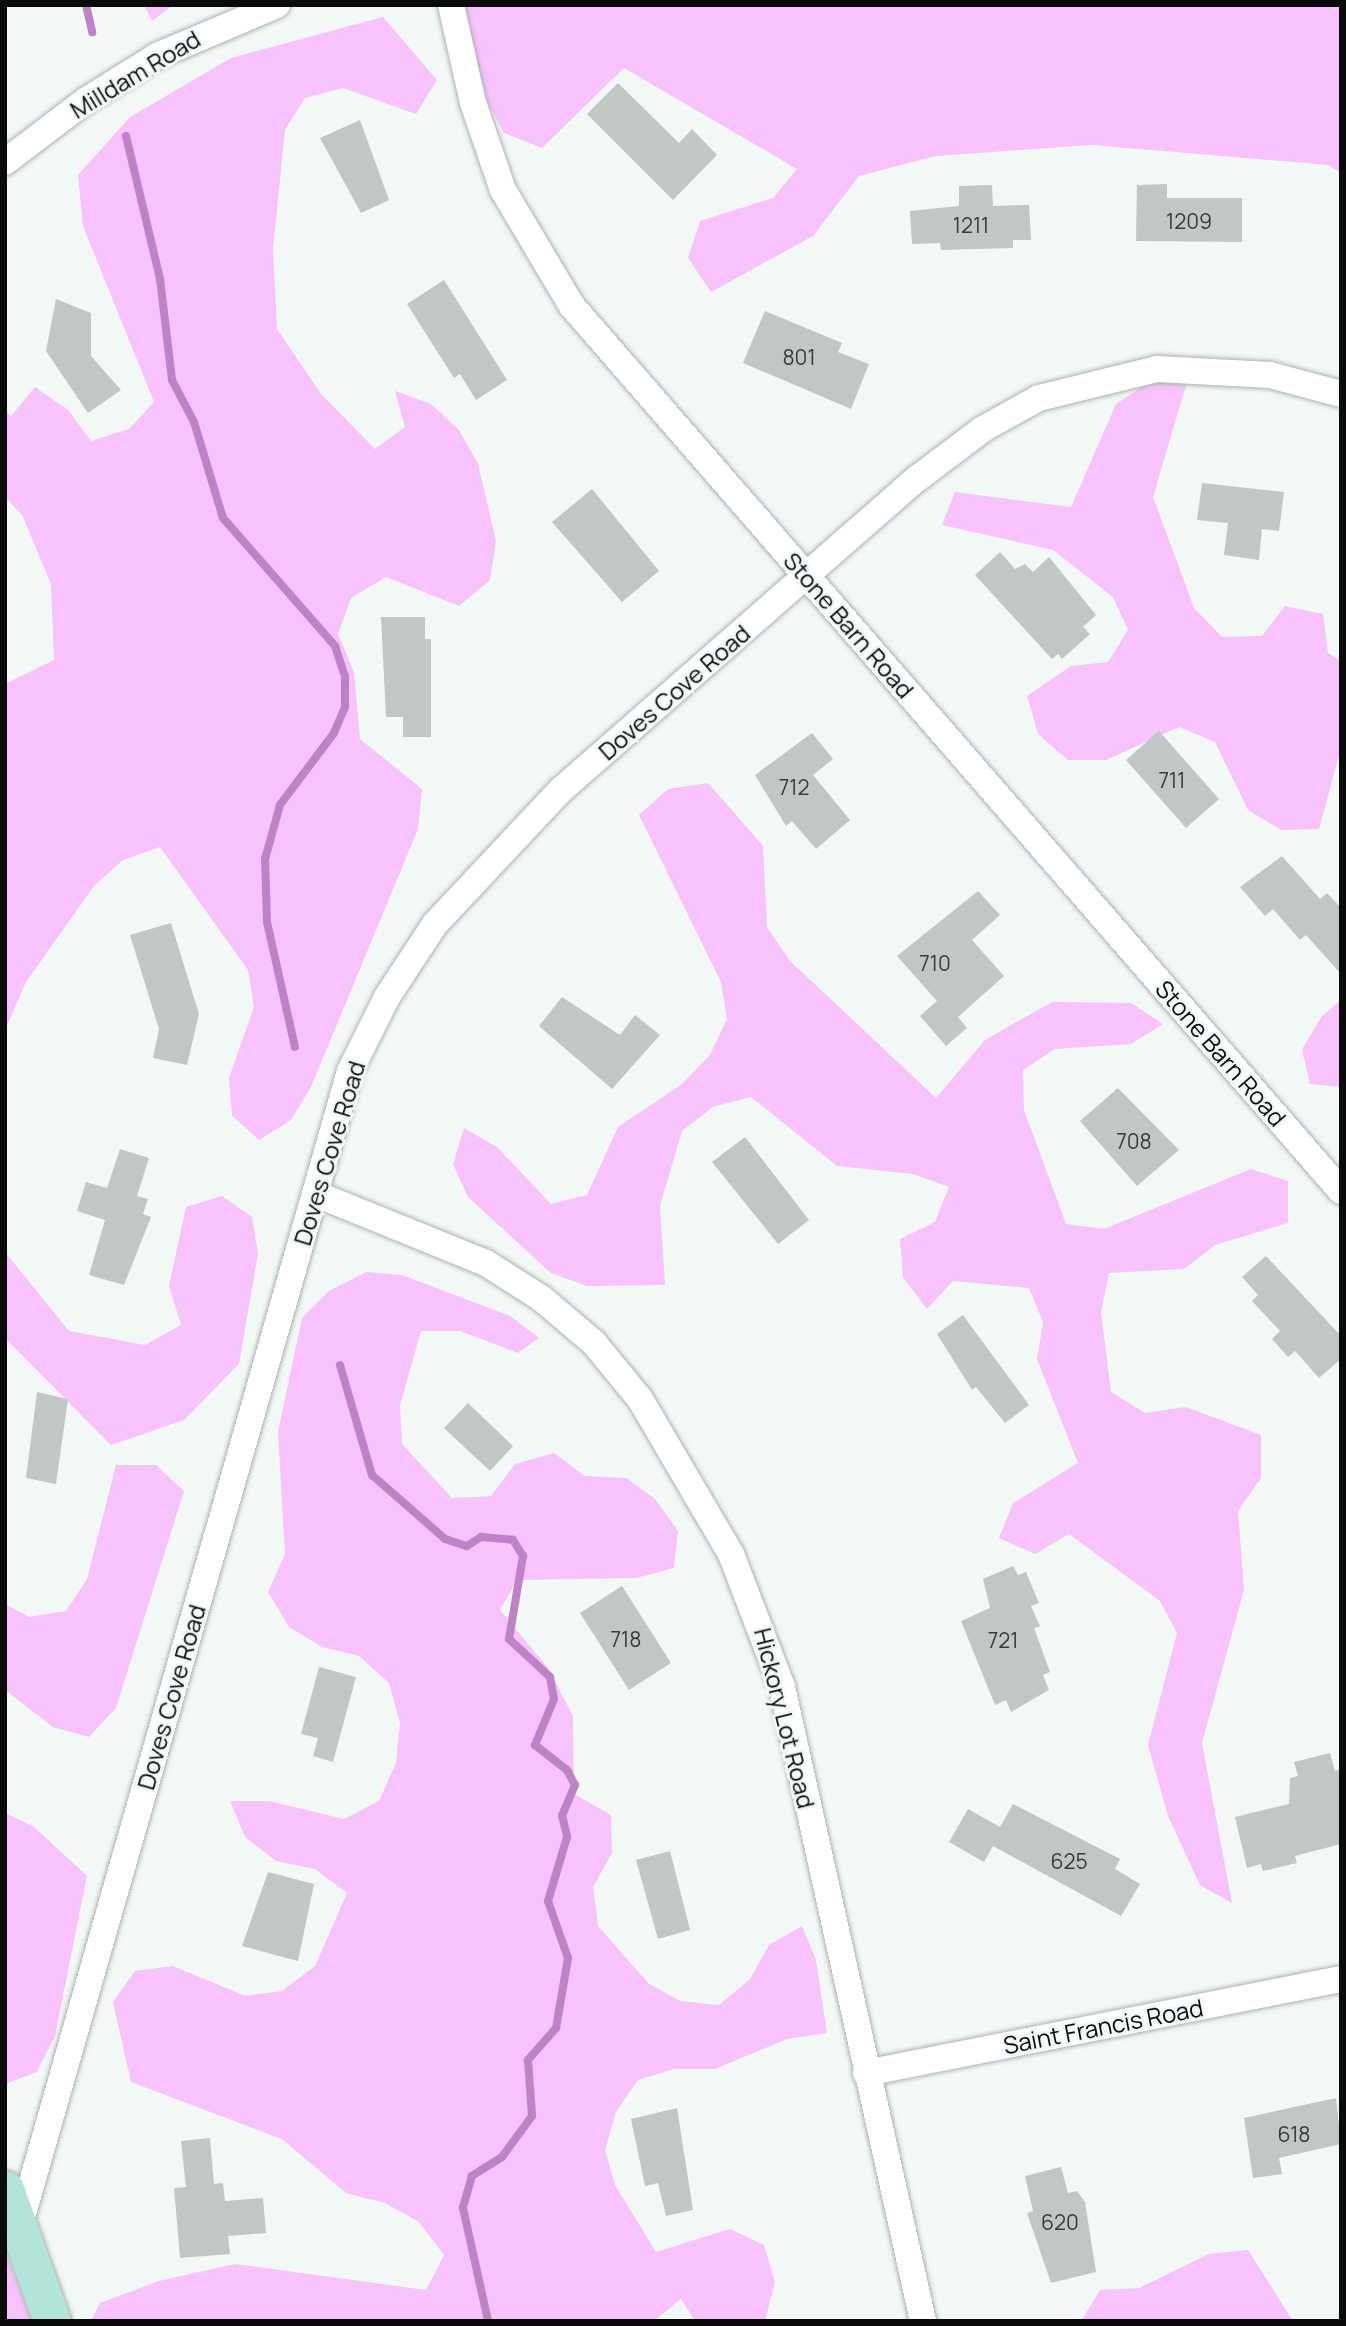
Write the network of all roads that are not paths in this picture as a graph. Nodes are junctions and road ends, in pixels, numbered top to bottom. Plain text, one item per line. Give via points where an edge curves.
1 (276, 5) edge
2 (451, 5) edge
3 (5, 162) edge
4 (1341, 394) edge
5 (806, 575) junction
6 (1341, 1191) edge
7 (316, 1194) junction
8 (1341, 1979) edge
9 (866, 2073) junction
10 (5, 2189) edge
11 (20, 2224) junction
12 (52, 2321) edge
13 (923, 2321) edge

1 - 3 street, Milldam Road via 157,56 85,101
2 - 5 street, Stone Barn Road via 487,147 550,274 595,336
4 - 5 street, Doves Cove Road via 1216,368 1112,376 1039,398 918,478
5 - 6 street, Stone Barn Road
5 - 7 street, Doves Cove Road via 553,799 435,924 387,997 351,1071
7 - 9 street, Hickory Lot Road via 486,1263 541,1298 594,1343 678,1459 731,1554 771,1649
7 - 11 street, Doves Cove Road
8 - 9 street, Saint Francis Road
9 - 13 street, Hickory Lot Road
10 - 11 street
11 - 12 street

